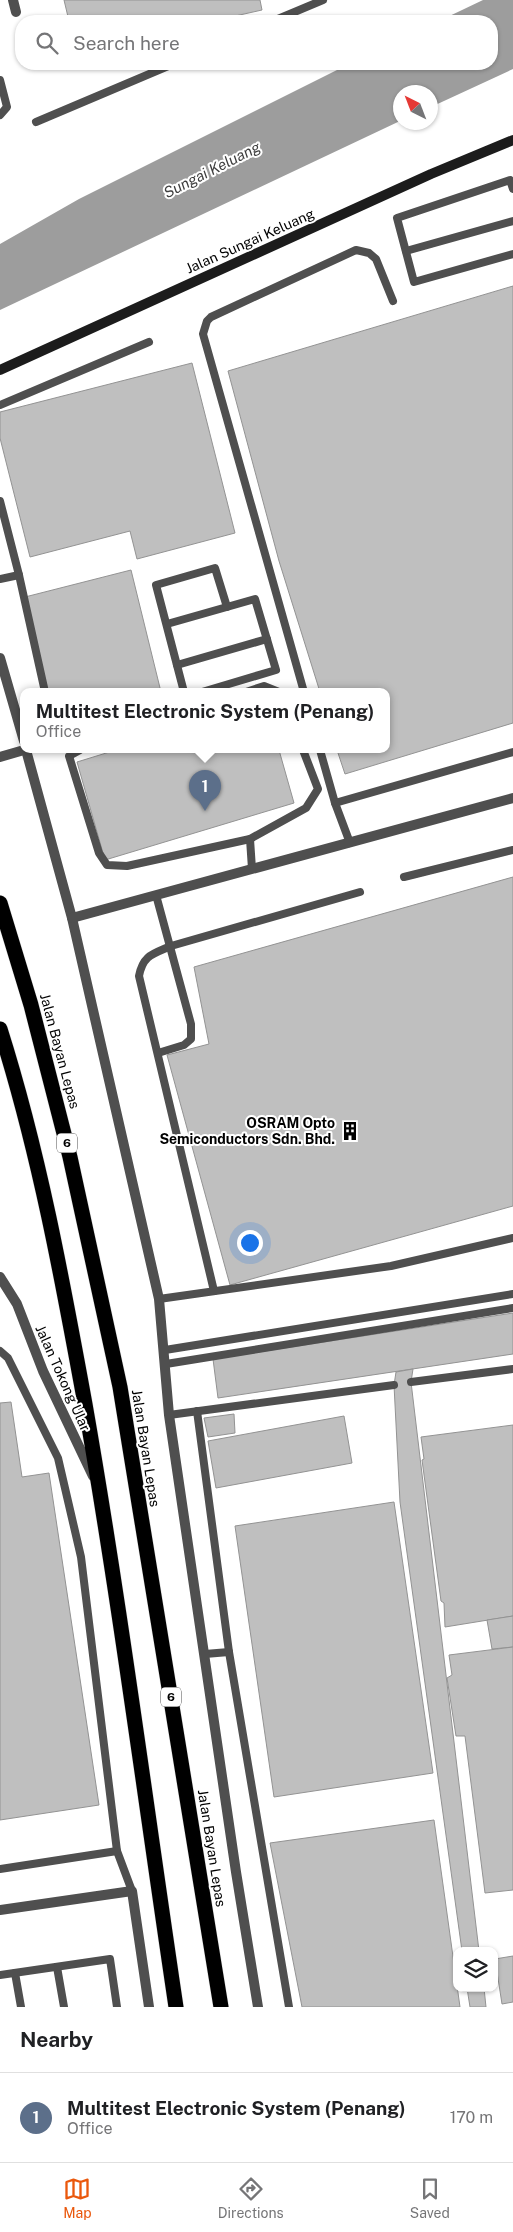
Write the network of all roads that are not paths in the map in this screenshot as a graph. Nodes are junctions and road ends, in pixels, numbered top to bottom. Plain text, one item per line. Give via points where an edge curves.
1 (14, 0) edge
2 (323, 0) edge
3 (16, 12) dead end
4 (287, 15) edge
5 (159, 70) edge
6 (0, 80) edge
7 (0, 115) edge
8 (36, 122) dead end
9 (513, 140) edge
10 (513, 189) edge
11 (513, 220) edge
12 (406, 250) junction
13 (513, 254) edge
14 (392, 301) dead end
15 (149, 342) dead end
16 (0, 370) edge
17 (0, 405) edge
18 (0, 502) edge
19 (19, 575) junction
20 (0, 579) edge
21 (227, 607) junction
22 (166, 624) junction
23 (267, 639) junction
24 (0, 658) edge
25 (177, 665) junction
26 (44, 688) edge
27 (183, 688) edge
28 (215, 688) edge
29 (303, 688) edge
30 (20, 726) edge
31 (20, 751) edge
32 (513, 752) edge
33 (26, 753) edge
34 (74, 753) edge
35 (304, 753) edge
36 (321, 753) edge
37 (0, 757) edge
38 (513, 798) edge
39 (335, 803) junction
40 (250, 840) junction
41 (350, 843) junction
42 (513, 850) edge
43 (252, 869) junction
44 (404, 876) dead end
45 (360, 892) dead end
46 (156, 895) junction
47 (0, 903) edge
48 (72, 918) junction
49 (171, 946) junction
50 (0, 1029) edge
51 (158, 1053) junction
52 (513, 1238) edge
53 (0, 1277) edge
54 (214, 1291) junction
55 (513, 1294) edge
56 (159, 1299) junction
57 (513, 1308) edge
58 (165, 1350) junction
59 (0, 1351) edge
60 (166, 1364) junction
61 (513, 1369) edge
62 (411, 1382) dead end
63 (394, 1385) dead end
64 (197, 1411) junction
65 (170, 1414) junction
66 (100, 1490) junction
67 (229, 1652) junction
68 (205, 1654) junction
69 (117, 1851) junction
70 (0, 1869) edge
71 (132, 1890) junction
72 (0, 1910) edge
73 (57, 1967) junction
74 (15, 1973) junction
75 (0, 1975) edge
76 (21, 2007) edge
77 (64, 2007) edge
78 (117, 2007) edge
79 (149, 2007) edge
80 (176, 2007) edge
81 (221, 2007) edge
82 (258, 2007) edge
83 (289, 2007) edge

1 - 3 street
2 - 4 lane
5 - 8 lane
6 - 7 lane via 7,107
9 - 16 street, Jalan Sungai Keluang via 431,174
10 - 12 lane via 510,180 397,218
11 - 12 lane
12 - 13 lane via 414,282
14 - 29 lane via 376,259 368,252 356,250 211,317 203,334
15 - 17 lane
18 - 19 lane
19 - 20 lane
19 - 26 lane
21 - 22 lane
21 - 22 lane via 215,568 156,585
21 - 23 lane via 255,599
22 - 25 lane
23 - 25 lane
23 - 28 lane via 276,670
24 - 30 street
25 - 27 lane
31 - 37 street
32 - 39 lane
33 - 48 street
34 - 40 lane via 69,756 99,853 106,865 127,866
35 - 40 lane via 318,789 306,808
36 - 39 lane
38 - 41 street
39 - 41 lane
40 - 43 lane
41 - 43 street
42 - 44 lane
43 - 46 street
45 - 49 lane
46 - 48 street
46 - 49 lane
47 - 81 highway, Jalan Bayan Lepas / 6 via 31,1005 70,1157 120,1387
48 - 56 street
49 - 51 lane via 151,955 142,964 140,976
49 - 51 lane via 191,1024 191,1039 184,1045
50 - 66 highway via 20,1093 58,1257
51 - 54 lane
52 - 54 lane via 391,1266
53 - 66 street, Jalan Tokong Ular via 17,1304 43,1371
54 - 56 lane
55 - 58 lane
56 - 58 street
57 - 60 lane
58 - 60 street
59 - 69 lane via 8,1358 54,1450 81,1557
60 - 65 street
61 - 62 lane
63 - 64 lane
64 - 65 lane
64 - 67 lane
65 - 68 street
66 - 80 highway
67 - 68 lane
67 - 83 lane
68 - 82 street
69 - 70 lane
69 - 71 lane
71 - 72 street
71 - 79 street
73 - 74 lane
73 - 77 lane
73 - 78 lane via 110,1959
74 - 75 lane
74 - 76 lane

